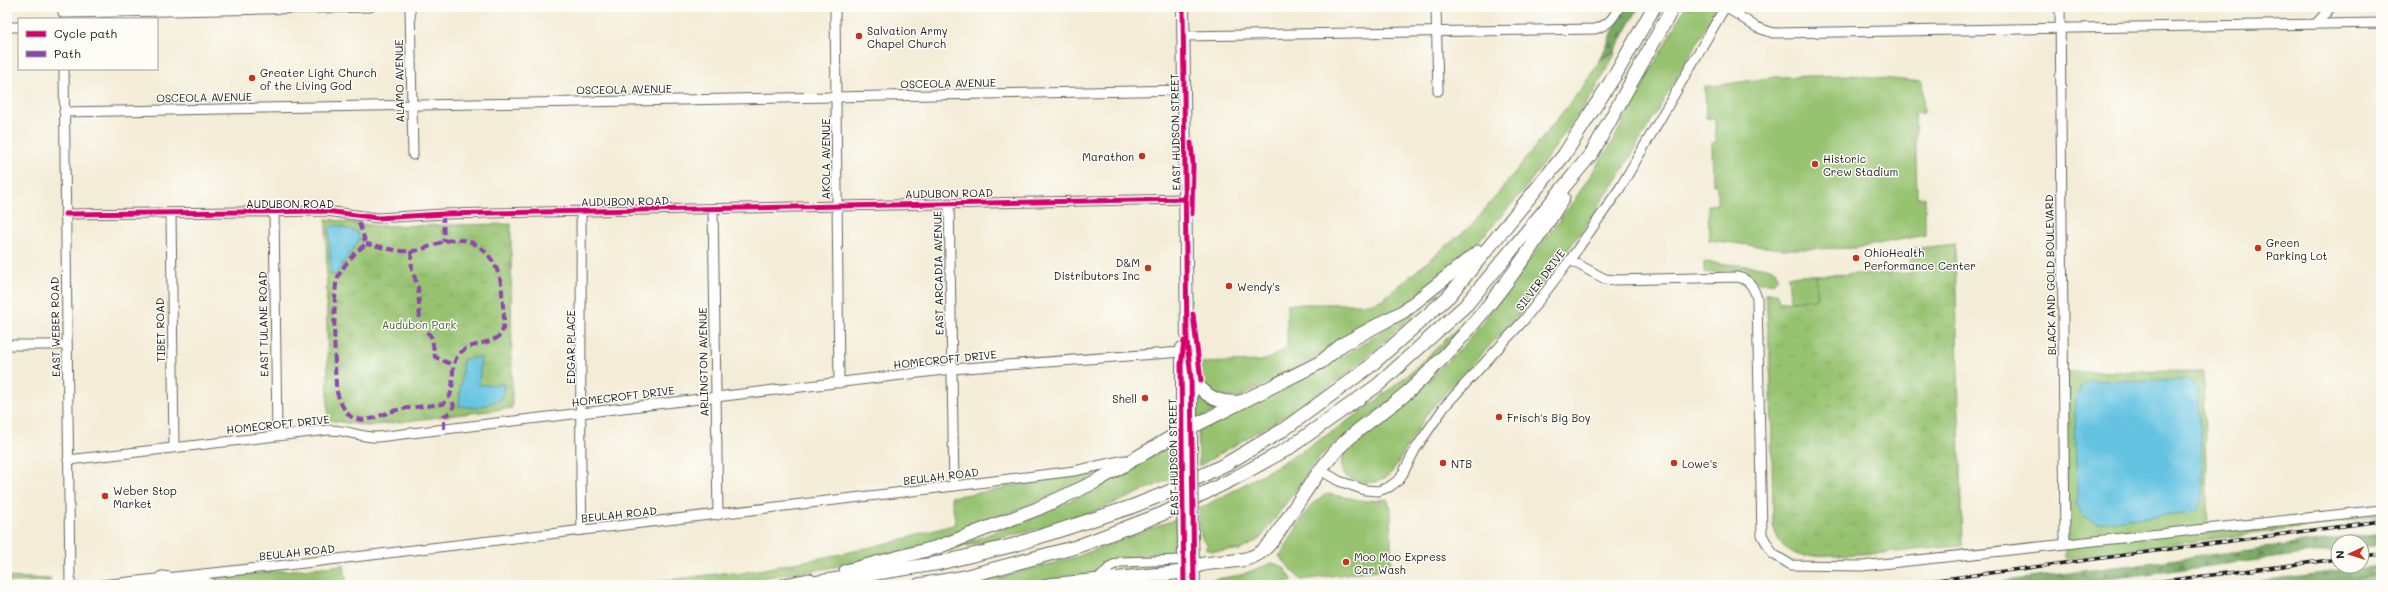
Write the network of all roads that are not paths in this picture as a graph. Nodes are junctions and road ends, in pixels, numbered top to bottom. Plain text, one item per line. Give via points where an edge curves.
1 (370, 7) edge
2 (410, 7) edge
3 (835, 7) edge
4 (1184, 7) edge
5 (1436, 7) edge
6 (1619, 7) edge
7 (1654, 7) edge
8 (1674, 7) edge
9 (1726, 7) edge
10 (2060, 7) edge
11 (2330, 7) edge
12 (63, 13) edge
13 (2381, 23) edge
14 (2316, 24) junction
15 (7, 27) edge
16 (18, 27) edge
17 (2060, 27) junction
18 (1437, 31) junction
19 (1184, 36) junction
20 (64, 70) edge
21 (1184, 90) junction
22 (1438, 91) dead end
23 (836, 97) junction
24 (412, 105) junction
25 (64, 112) junction
26 (1592, 153) junction
27 (412, 154) dead end
28 (1186, 199) junction
29 (949, 203) junction
30 (837, 206) junction
31 (713, 209) junction
32 (274, 212) junction
33 (580, 212) junction
34 (171, 213) junction
35 (65, 214) junction
36 (1513, 218) junction
37 (1570, 260) junction
38 (1187, 329) junction
39 (7, 345) edge
40 (67, 345) junction
41 (1182, 352) junction
42 (952, 369) junction
43 (1191, 377) junction
44 (839, 383) junction
45 (715, 397) junction
46 (1244, 401) junction
47 (582, 413) junction
48 (1187, 431) junction
49 (277, 436) junction
50 (174, 448) junction
51 (1138, 456) junction
52 (68, 460) junction
53 (1320, 470) junction
54 (954, 486) junction
55 (2381, 510) edge
56 (718, 515) junction
57 (582, 530) junction
58 (2065, 543) junction
59 (1187, 566) junction
60 (1132, 576) junction
61 (162, 578) junction
62 (1095, 582) edge
63 (70, 585) edge
64 (101, 585) edge
65 (210, 585) edge
66 (785, 585) edge
67 (801, 585) edge
68 (920, 585) edge
69 (1048, 585) edge
70 (1115, 585) edge
71 (1184, 585) edge
72 (1194, 585) edge

1 - 12 street
2 - 24 street, ALAMO AVENUE
3 - 23 street, AKOLA AVENUE
4 - 19 main road, EAST HUDSON STREET
5 - 18 street
6 - 18 street via 1614,18 1606,26 1595,29
7 - 36 highway via 1617,72 1564,155
8 - 26 highway
9 - 17 street via 1756,27 1773,33
9 - 37 street, SILVER DRIVE via 1620,188
10 - 17 street, BLACK AND GOLD BOULEVARD
11 - 14 street
13 - 14 street
14 - 17 street
15 - 16 street
17 - 58 street, BLACK AND GOLD BOULEVARD
18 - 19 street
18 - 22 street
19 - 21 main road, EAST HUDSON STREET
20 - 25 street, EAST WEBER ROAD
21 - 23 street, OSCEOLA AVENUE
21 - 28 main road, EAST HUDSON STREET
23 - 24 street, OSCEOLA AVENUE
23 - 30 street, AKOLA AVENUE
24 - 25 street, OSCEOLA AVENUE
24 - 27 street, ALAMO AVENUE
25 - 35 street, EAST WEBER ROAD
26 - 53 highway via 1541,235 1466,335 1409,391 1336,451
26 - 68 highway via 1466,305 1378,385 1289,448 1234,479 1138,524 1076,547 960,578
28 - 29 street, AUDUBON ROAD
28 - 38 main road, EAST HUDSON STREET
29 - 30 street, AUDUBON ROAD
29 - 42 street, EAST ARCADIA AVENUE
30 - 31 street, AUDUBON ROAD
30 - 44 street, AKOLA AVENUE
31 - 33 street, AUDUBON ROAD
31 - 45 street, ARLINGTON AVENUE
32 - 33 street, AUDUBON ROAD via 326,211 378,218 443,214
32 - 34 street, AUDUBON ROAD
32 - 49 street, EAST TULANE ROAD
33 - 47 street, EDGAR PLACE
34 - 35 street, AUDUBON ROAD
34 - 50 street, TIBET ROAD
35 - 40 street, EAST WEBER ROAD
36 - 46 highway via 1478,252 1404,311 1342,344 1321,362
36 - 67 highway via 1450,296 1369,367 1283,430 1204,475 1130,507 1014,545 940,563
37 - 53 street, SILVER DRIVE via 1524,320 1445,406 1416,448 1400,479 1378,491 1365,490 1339,481
37 - 58 street via 1605,279 1737,277 1743,278 1754,287 1757,298 1761,526 1767,547 1780,560 1791,565 1862,566
38 - 41 main road, EAST HUDSON STREET
38 - 43 main road, EAST HUDSON STREET
39 - 40 street
40 - 52 street, EAST WEBER ROAD
41 - 42 street, HOMECROFT DRIVE
41 - 48 main road, EAST HUDSON STREET
42 - 44 street, HOMECROFT DRIVE
42 - 54 street, EAST ARCADIA AVENUE
43 - 46 highway via 1208,395 1225,403
43 - 48 main road, EAST HUDSON STREET
44 - 45 street, HOMECROFT DRIVE
45 - 47 street, HOMECROFT DRIVE
45 - 56 street, ARLINGTON AVENUE
46 - 48 highway
47 - 49 street, HOMECROFT DRIVE via 378,437 362,437 334,430
47 - 57 street, EDGAR PLACE
48 - 51 highway
48 - 59 main road, EAST HUDSON STREET, bridge
49 - 50 street, HOMECROFT DRIVE
50 - 52 street, HOMECROFT DRIVE
51 - 54 street, BEULAH ROAD via 1081,470
51 - 66 highway via 1072,493 938,547
52 - 63 street, EAST WEBER ROAD
53 - 59 highway via 1277,536 1260,553 1234,561
54 - 56 street, BEULAH ROAD
55 - 58 street
56 - 57 street, BEULAH ROAD
57 - 61 street, BEULAH ROAD
59 - 60 highway
59 - 62 street via 1120,562 1111,566
59 - 71 main road, EAST HUDSON STREET
59 - 72 main road, EAST HUDSON STREET
60 - 62 highway
60 - 70 street
61 - 64 street, BEULAH ROAD
61 - 65 highway
62 - 69 highway

